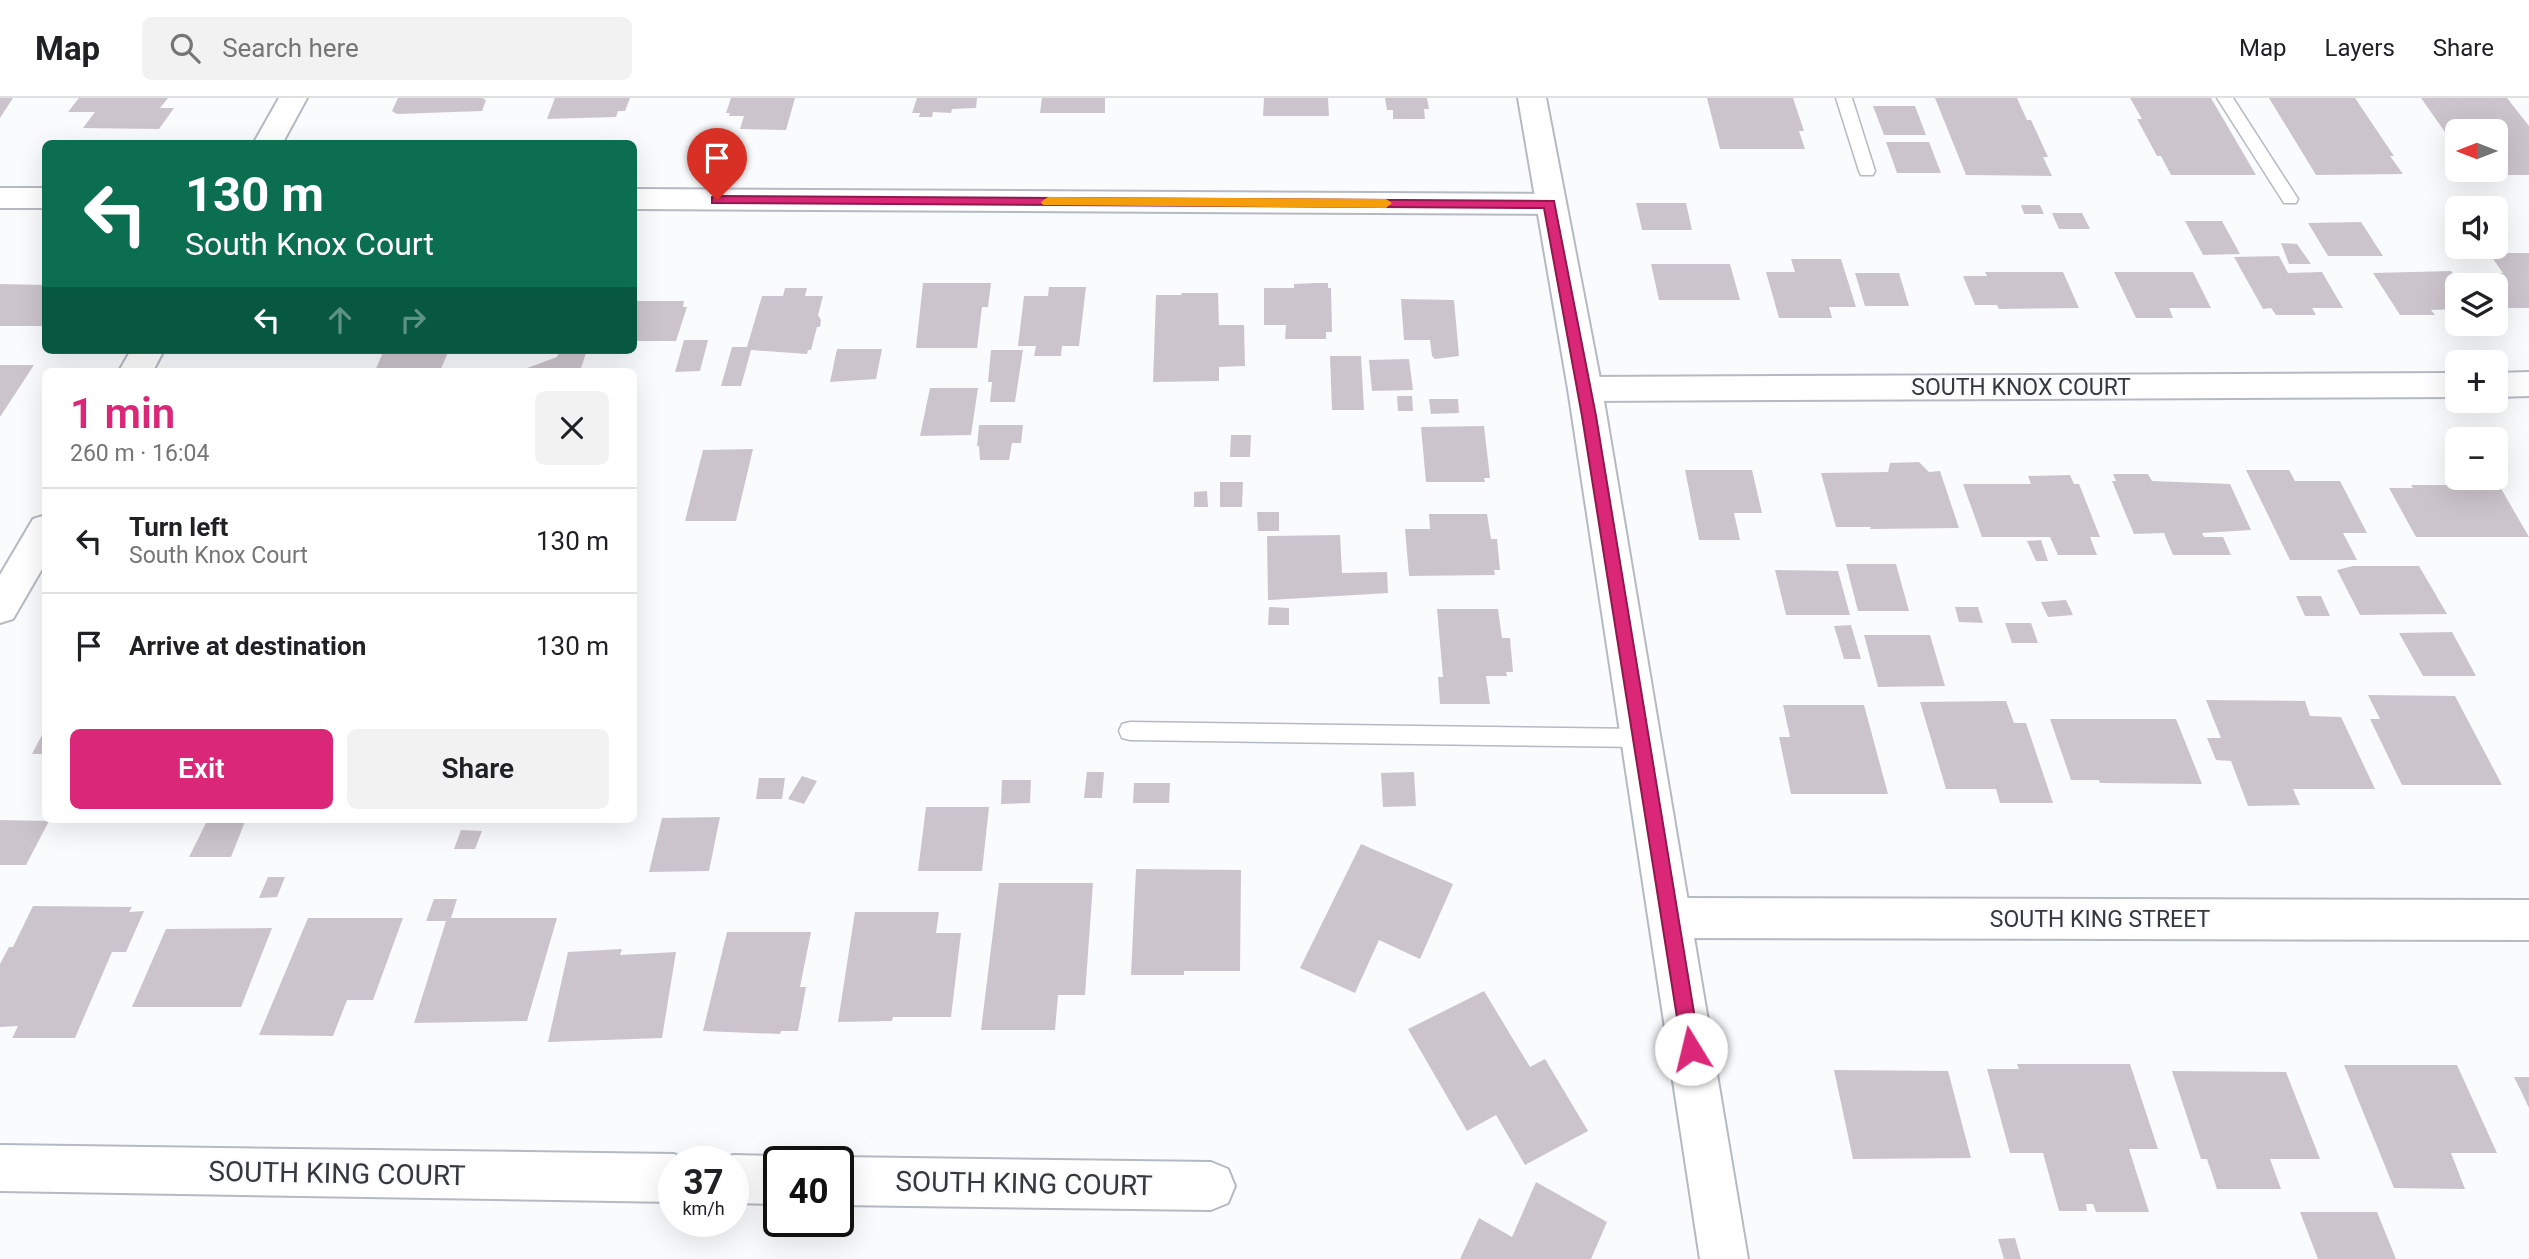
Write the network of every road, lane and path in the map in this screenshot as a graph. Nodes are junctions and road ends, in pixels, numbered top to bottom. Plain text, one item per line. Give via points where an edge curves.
1 (293, 98) edge
2 (1532, 98) edge
3 (1844, 98) edge
4 (2225, 98) edge
5 (269, 140) edge
6 (1867, 171) dead end
7 (0, 198) edge
8 (42, 198) edge
9 (637, 199) edge
10 (2290, 199) dead end
11 (1550, 204) junction
12 (2529, 384) edge
13 (2445, 385) edge
14 (2508, 385) edge
15 (1584, 389) junction
16 (42, 536) edge
17 (0, 608) edge
18 (1130, 731) dead end
19 (1642, 738) junction
20 (1671, 918) junction
21 (2529, 920) edge
22 (0, 1168) edge
23 (658, 1178) edge
24 (854, 1181) edge
25 (1211, 1186) dead end
26 (1724, 1259) edge

1 - 5 street
2 - 11 street
3 - 6 lane
4 - 10 lane
7 - 8 street
9 - 11 street
11 - 15 street
12 - 14 street
13 - 15 street, SOUTH KNOX COURT
15 - 19 street
16 - 17 street
18 - 19 lane
19 - 20 street
20 - 21 street, SOUTH KING STREET
20 - 26 street
22 - 23 street, SOUTH KING COURT
24 - 25 street, SOUTH KING COURT

